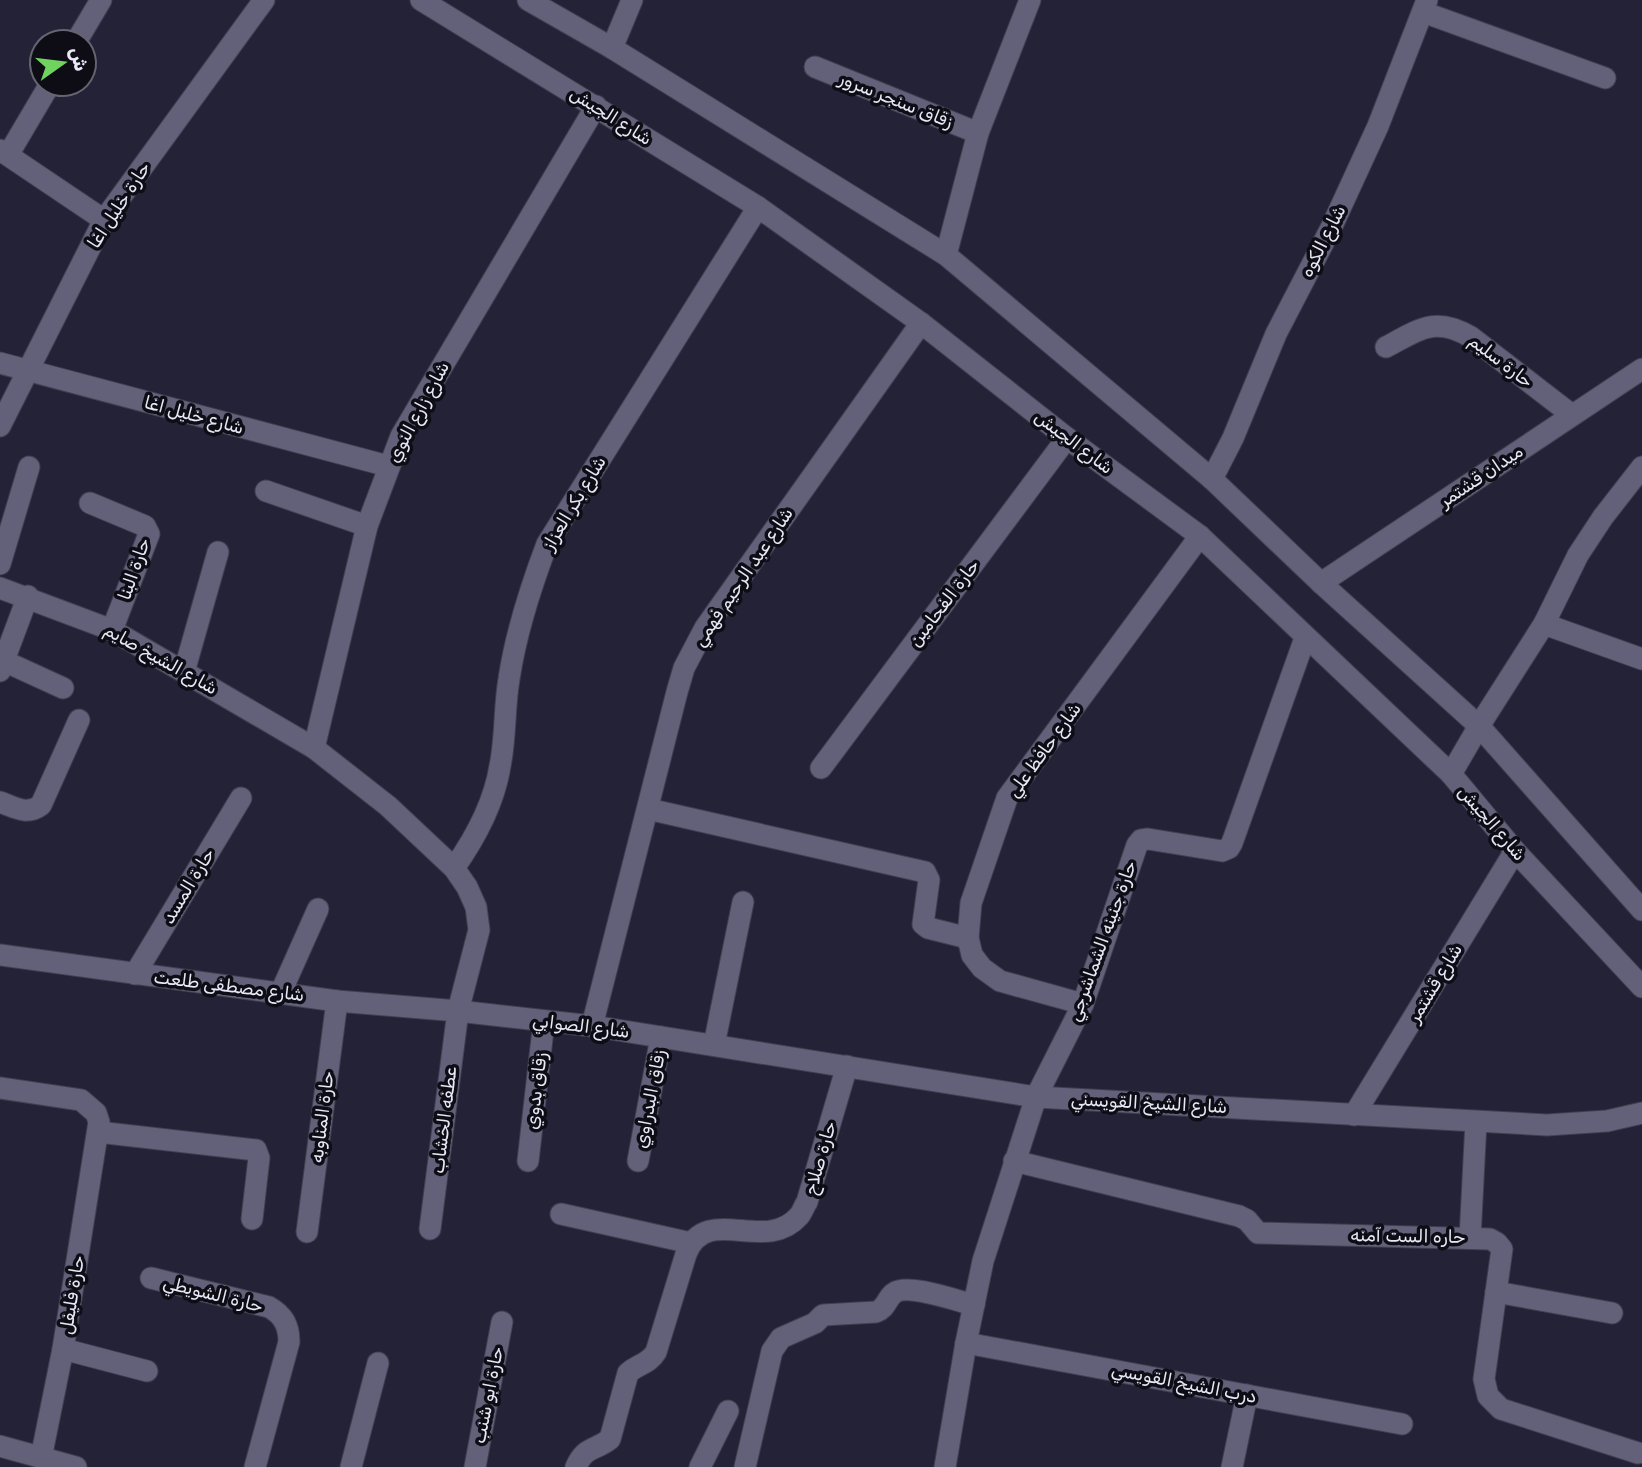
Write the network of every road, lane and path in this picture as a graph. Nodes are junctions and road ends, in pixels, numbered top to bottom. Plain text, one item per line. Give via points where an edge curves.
1 (101, 0) edge
2 (264, 0) edge
3 (421, 0) edge
4 (527, 0) edge
5 (632, 0) edge
6 (1030, 0) edge
7 (1425, 6) edge
8 (84, 28) edge
9 (612, 48) junction
10 (815, 67) dead end
11 (1605, 78) dead end
12 (41, 98) edge
13 (596, 106) junction
14 (978, 133) junction
15 (4, 152) edge
16 (758, 208) junction
17 (104, 220) junction
18 (946, 255) junction
19 (921, 323) junction
20 (1387, 348) dead end
21 (0, 363) edge
22 (1642, 369) edge
23 (26, 371) junction
24 (1572, 415) junction
25 (0, 426) edge
26 (1067, 438) junction
27 (388, 466) junction
28 (29, 467) dead end
29 (1642, 467) edge
30 (1212, 479) junction
31 (266, 491) dead end
32 (90, 503) dead end
33 (367, 526) junction
34 (1200, 536) junction
35 (218, 552) dead end
36 (0, 564) edge
37 (1321, 583) junction
38 (0, 588) edge
39 (28, 597) junction
40 (1544, 624) junction
41 (112, 629) junction
42 (1305, 638) junction
43 (1642, 659) edge
44 (2, 666) edge
45 (184, 672) junction
46 (64, 688) dead end
47 (79, 720) dead end
48 (1479, 726) junction
49 (314, 748) junction
50 (821, 768) dead end
51 (1451, 774) junction
52 (241, 798) dead end
53 (0, 802) edge
54 (648, 809) junction
55 (1516, 850) junction
56 (454, 868) junction
57 (743, 902) dead end
58 (318, 909) dead end
59 (1642, 910) edge
60 (968, 938) junction
61 (0, 955) edge
62 (135, 974) junction
63 (1642, 987) edge
64 (281, 992) junction
65 (337, 1001) junction
66 (1083, 1004) junction
67 (458, 1012) junction
68 (544, 1021) junction
69 (592, 1026) junction
70 (661, 1037) junction
71 (714, 1045) junction
72 (846, 1066) junction
73 (0, 1088) edge
74 (1036, 1097) junction
75 (1642, 1113) edge
76 (1354, 1115) junction
77 (1476, 1122) junction
78 (98, 1132) junction
79 (528, 1161) dead end
80 (638, 1161) dead end
81 (1014, 1161) junction
82 (561, 1214) dead end
83 (252, 1219) dead end
84 (430, 1229) dead end
85 (307, 1232) dead end
86 (1470, 1238) junction
87 (691, 1242) junction
88 (151, 1278) dead end
89 (1496, 1292) junction
90 (974, 1305) junction
91 (1612, 1313) dead end
92 (502, 1322) dead end
93 (966, 1343) junction
94 (63, 1349) junction
95 (378, 1363) dead end
96 (147, 1371) dead end
97 (1247, 1395) junction
98 (728, 1411) dead end
99 (1402, 1424) dead end
100 (0, 1446) edge
101 (1638, 1453) dead end
102 (28, 1459) edge
103 (76, 1467) edge
104 (254, 1467) edge
105 (351, 1467) edge
106 (475, 1467) edge
107 (576, 1467) edge
108 (700, 1467) edge
109 (745, 1467) edge
110 (945, 1467) edge
111 (1232, 1467) edge

1 - 8 street
2 - 17 street, حارة خليل اغا
3 - 13 street, شارع الجيش
4 - 9 street
5 - 9 street
6 - 14 street
7 - 11 street
7 - 30 street, شارع الكوه via 1378,126 1276,334
9 - 18 street
10 - 14 street, زقاق سنجر سرور
12 - 15 street
13 - 16 street, شارع الجيش
13 - 27 street, شارع زارع النوي via 401,436
14 - 18 street
15 - 17 street
16 - 19 street, شارع الجيش
16 - 56 street, شارع بكر العزاز via 547,544 517,635 500,767 490,803
17 - 23 street, حارة خليل اغا
18 - 30 street
19 - 26 street, شارع الجيش
19 - 54 street, شارع عبد الرحيم فهمي via 705,628 684,668
20 - 24 street, حارة سليم via 1436,324 1454,327
21 - 23 street, شارع خليل اغا
22 - 24 street, ميدان قشتمر
23 - 25 street, حارة خليل اغا
23 - 27 street, شارع خليل اغا
24 - 37 street, ميدان قشتمر
26 - 34 street, شارع الجيش
26 - 50 street, حارة الفحامين
27 - 33 street, شارع زارع النوي
28 - 36 street
29 - 40 street via 1578,555
30 - 37 street
31 - 33 street
32 - 41 street, حارة البنا via 145,527 149,534
33 - 49 street, شارع زارع النوي
34 - 42 street, شارع الجيش
34 - 60 street, شارع حافظ علي via 1007,798 971,903
35 - 45 street
37 - 48 street
38 - 39 street, شارع الشيخ صايم
39 - 41 street, شارع الشيخ صايم
39 - 44 street
40 - 43 street
40 - 48 street
41 - 45 street, شارع الشيخ صايم
42 - 51 street, شارع الجيش
42 - 66 street, حارة جنينه الشماشرجي via 1229,848 1222,851 1142,840 1137,845
44 - 46 street
45 - 49 street, شارع الشيخ صايم
47 - 53 street via 40,805 25,811
48 - 51 street
48 - 59 street
49 - 56 street via 388,806
51 - 55 street, شارع الجيش
52 - 62 street, حارة المسد
54 - 60 street via 921,870 929,880 923,924
54 - 69 street, شارع عبد الرحيم فهمي
55 - 63 street, شارع الجيش
55 - 76 street, شارع قشتمر
56 - 67 street via 477,907 479,930
57 - 71 street
58 - 64 street
60 - 66 street via 972,955 1000,981
61 - 62 street, شارع مصطفى طلعت
62 - 64 street, شارع مصطفى طلعت
64 - 65 street, شارع مصطفى طلعت
65 - 67 street, شارع مصطفى طلعت
65 - 85 street, حارة المناوبه
66 - 74 street, حارة جنينه الشماشرجي
67 - 68 street, شارع الصوابي
67 - 84 street, عطفه الخشاب
68 - 69 street, شارع الصوابي
68 - 79 street, زقاق بدوي
69 - 70 street, شارع الصوابي
70 - 71 street, شارع الصوابي
70 - 80 street, زقاق البدراوي
71 - 72 street, شارع الصوابي
72 - 74 street, شارع الصوابي
72 - 87 street, حارة صلاح via 799,1217 769,1232 713,1230 699,1233
73 - 78 street via 81,1100 96,1112
74 - 76 street, شارع الشيخ القويسني
74 - 81 street
75 - 77 street, شارع الشيخ القويسني via 1607,1121 1547,1125
76 - 77 street, شارع الشيخ القويسني
77 - 86 street
78 - 83 street via 257,1150
78 - 94 street, حارة فليفل
81 - 86 street, حاره الست آمنه via 1239,1216 1258,1233
81 - 90 street
82 - 87 street
86 - 89 street, حاره الست آمنه via 1489,1239 1502,1249
87 - 107 street via 652,1360 628,1373 610,1439 590,1448
88 - 104 street, حارة الشويطي via 269,1307 285,1321 289,1342
89 - 91 street
89 - 101 street, حاره الست آمنه via 1484,1379 1494,1404
90 - 93 street
90 - 109 street via 900,1291 882,1310 827,1314 782,1338 772,1351
92 - 106 street, حارة ابو شنب
93 - 97 street, درب الشيخ القويسي
93 - 110 street
94 - 96 street
94 - 102 street, حارة فليفل
95 - 105 street
97 - 99 street, درب الشيخ القويسي
97 - 111 street
98 - 108 street
100 - 102 street
102 - 103 street

